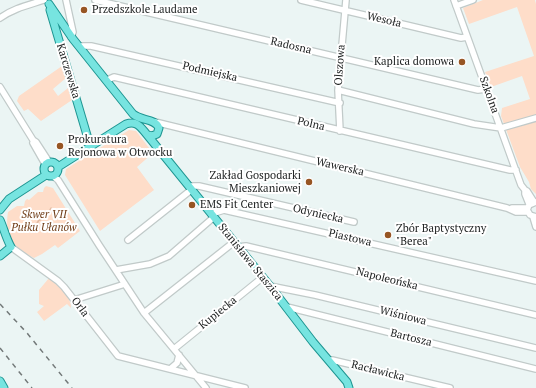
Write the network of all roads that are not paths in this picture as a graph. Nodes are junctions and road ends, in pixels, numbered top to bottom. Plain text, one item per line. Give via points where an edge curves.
1 (66, 0) edge
2 (95, 0) edge
3 (301, 0) edge
4 (346, 0) edge
5 (454, 0) edge
6 (473, 0) edge
7 (47, 1) edge
8 (456, 6) junction
9 (345, 11) junction
10 (0, 18) edge
11 (467, 37) junction
12 (72, 38) junction
13 (60, 46) junction
14 (79, 46) junction
15 (340, 57) junction
16 (107, 80) junction
17 (0, 87) edge
18 (487, 89) junction
19 (338, 90) junction
20 (340, 103) junction
21 (137, 117) junction
22 (536, 118) edge
23 (153, 122) junction
24 (174, 126) junction
25 (501, 128) junction
26 (340, 131) junction
27 (158, 132) junction
28 (146, 133) junction
29 (89, 142) junction
30 (158, 148) junction
31 (52, 170) junction
32 (516, 170) junction
33 (190, 188) junction
34 (0, 203) edge
35 (531, 206) edge
36 (0, 210) edge
37 (212, 216) junction
38 (534, 217) edge
39 (0, 219) edge
40 (354, 222) dead end
41 (536, 227) edge
42 (2, 232) edge
43 (128, 240) dead end
44 (236, 244) junction
45 (11, 247) junction
46 (0, 256) edge
47 (116, 270) junction
48 (263, 277) junction
49 (536, 281) edge
50 (125, 284) junction
51 (270, 286) junction
52 (74, 300) junction
53 (287, 307) junction
54 (144, 313) junction
55 (536, 315) edge
56 (536, 348) edge
57 (174, 349) junction
58 (179, 355) junction
59 (329, 360) junction
60 (536, 369) edge
61 (170, 370) junction
62 (341, 376) junction
63 (196, 377) junction
64 (223, 383) junction
65 (206, 388) edge
66 (216, 388) edge
67 (245, 388) edge
68 (345, 388) edge
69 (349, 388) edge
70 (450, 388) edge

1 - 12 street
2 - 15 street, Radosna
3 - 9 street, Wesoła
4 - 9 street, Olszowa
5 - 8 street, Szkolna
6 - 8 street
7 - 10 street via 18,8
7 - 12 main road
7 - 13 main road, Karczewska
8 - 11 street, Szkolna
9 - 11 street, Wesoła via 461,38
9 - 15 street, Olszowa
11 - 18 street, Szkolna
12 - 13 main road
12 - 14 main road
13 - 29 main road, Karczewska
14 - 16 main road
14 - 20 street, Podmiejska via 91,46
15 - 18 street, Radosna via 478,90
15 - 19 street, Olszowa
16 - 21 main road
16 - 26 street, Polna via 114,77
17 - 31 street
18 - 25 street, Szkolna
19 - 20 street, Olszowa
19 - 25 street via 474,124
20 - 26 street, Olszowa
21 - 23 main road
21 - 29 main road via 128,118
22 - 25 street
23 - 24 street, Wawerska
23 - 27 main road via 158,126
23 - 28 main road via 145,125
24 - 27 street, Wawerska
24 - 35 street, Wawerska via 516,212
25 - 32 street, Szkolna
26 - 32 street, Polna
27 - 28 main road via 152,136
27 - 30 main road
28 - 30 main road, Stanisława Staszica
28 - 31 main road via 136,123 127,123
29 - 31 main road
30 - 33 main road, Stanisława Staszica
31 - 34 main road
31 - 36 main road via 9,199
31 - 47 street
32 - 35 street, Szkolna via 527,191
33 - 37 main road, Stanisława Staszica
33 - 40 street, Odyniecka via 199,186
33 - 43 street
35 - 38 street, Szkolna
36 - 39 main road, Orla
37 - 44 main road, Stanisława Staszica
37 - 47 street via 169,256 150,264
37 - 49 street, Piastowa via 224,210
38 - 41 street
39 - 42 main road, Orla via 5,230
42 - 45 main road, Orla
44 - 48 main road, Stanisława Staszica
44 - 54 street
44 - 55 street, Napoleońska
45 - 46 main road
45 - 52 street, Orla via 58,281
47 - 50 street
48 - 51 main road, Stanisława Staszica
48 - 57 street, Kupiecka
50 - 52 street
50 - 54 street
51 - 53 main road, Stanisława Staszica
51 - 56 street, Wiśniowa
52 - 61 street, Orla via 118,356
53 - 59 main road, Stanisława Staszica
53 - 60 street, Bartosza
54 - 57 street
57 - 58 street
58 - 61 street via 177,363
58 - 63 street
59 - 62 main road, Stanisława Staszica
59 - 70 street, Racławicka
61 - 63 street, Orla
62 - 68 main road, Stanisława Staszica
62 - 69 main road, Stanisława Staszica
63 - 64 street, Orla
63 - 65 street
64 - 66 street
64 - 67 street, Orla

